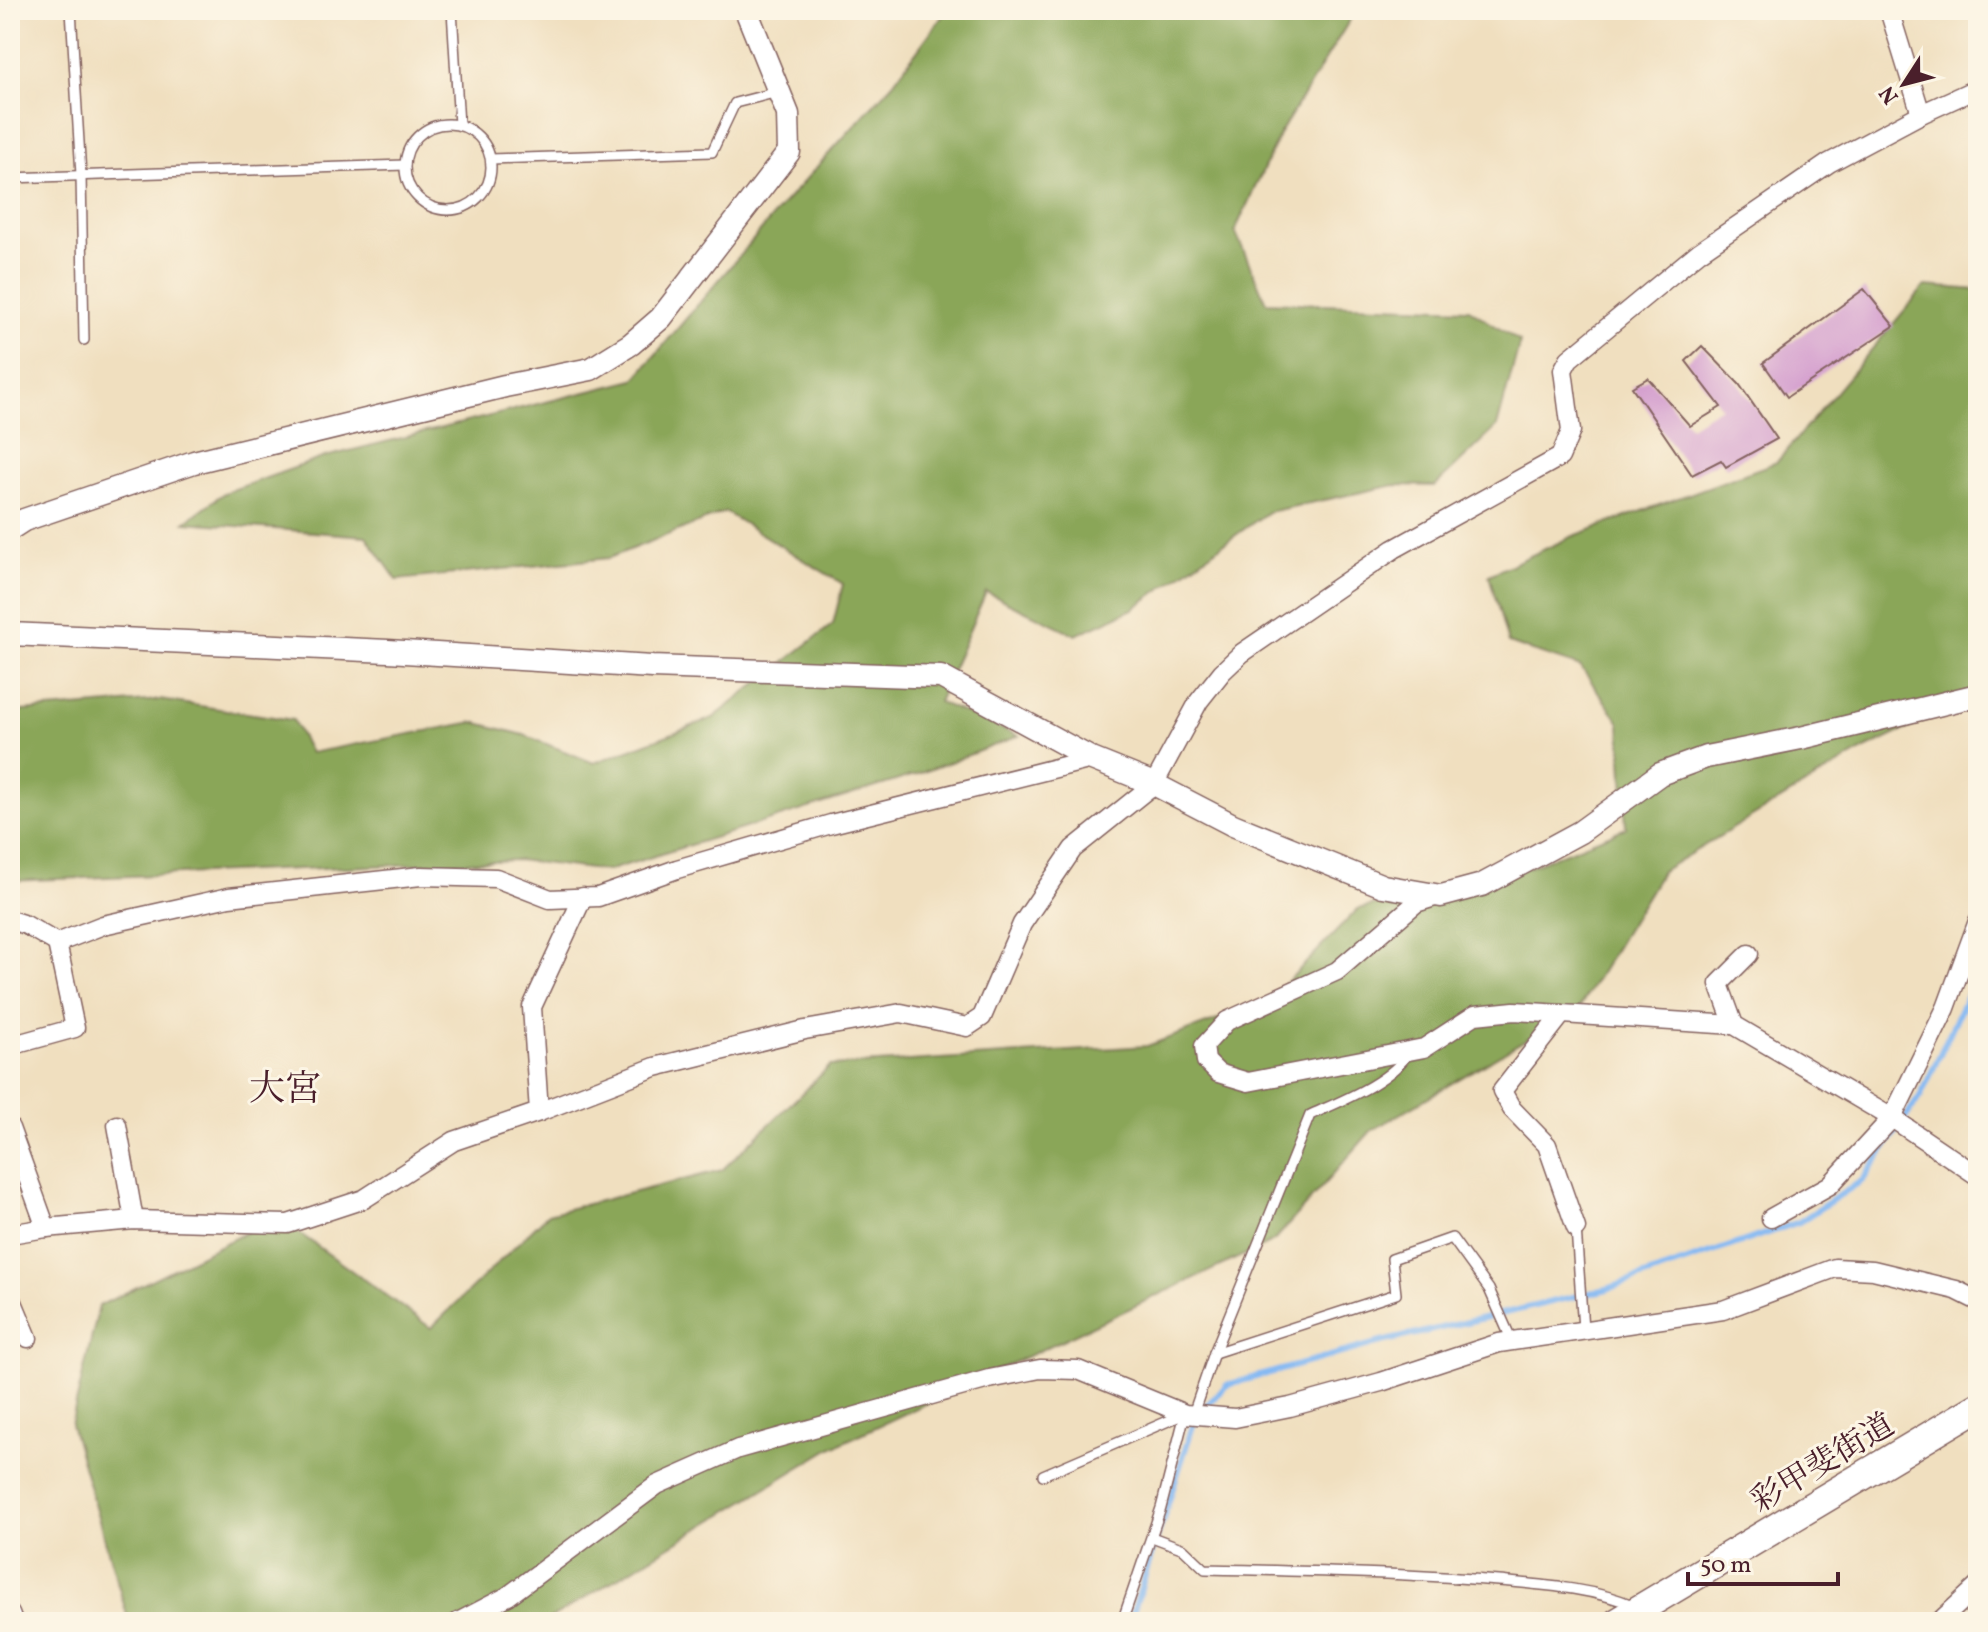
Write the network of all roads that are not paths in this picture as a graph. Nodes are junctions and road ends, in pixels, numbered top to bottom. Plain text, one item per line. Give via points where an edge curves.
1 (71, 10) edge
2 (452, 10) edge
3 (746, 10) edge
4 (1889, 10) edge
5 (1978, 88) edge
6 (778, 92) junction
7 (1921, 114) junction
8 (459, 125) junction
9 (491, 159) junction
10 (405, 165) junction
11 (81, 175) junction
12 (10, 178) edge
13 (84, 340) dead end
14 (10, 529) edge
15 (10, 634) edge
16 (1978, 695) edge
17 (1092, 759) junction
18 (1154, 784) junction
19 (1441, 896) junction
20 (583, 897) junction
21 (10, 920) edge
22 (1978, 921) edge
23 (57, 943) junction
24 (1749, 954) dead end
25 (1562, 1014) junction
26 (1734, 1025) junction
27 (10, 1046) edge
28 (1409, 1051) junction
29 (539, 1112) junction
30 (1892, 1118) junction
31 (117, 1125) dead end
32 (10, 1128) edge
33 (1978, 1176) edge
34 (1771, 1218) dead end
35 (134, 1220) junction
36 (46, 1228) junction
37 (1576, 1228) joint
38 (10, 1234) edge
39 (10, 1295) edge
40 (1978, 1301) edge
41 (1583, 1329) junction
42 (28, 1338) dead end
43 (1512, 1341) junction
44 (1214, 1353) junction
45 (1978, 1407) edge
46 (1189, 1414) junction
47 (1043, 1475) dead end
48 (1152, 1537) junction
49 (1975, 1588) edge
50 (10, 1614) edge
51 (1630, 1615) edge
52 (1978, 1618) edge
53 (13, 1622) edge
54 (458, 1622) edge
55 (1122, 1622) edge
56 (1939, 1622) edge

1 - 11 lane
2 - 8 lane
3 - 6 street
4 - 7 street
5 - 7 street
6 - 9 lane via 735,103 712,152
6 - 14 street via 788,114 789,152 661,318 591,369 194,462
7 - 18 street via 1829,163 1699,252 1569,359 1563,370 1571,431 1560,457 1394,549 1242,653 1199,701
8 - 9 lane via 479,136
8 - 10 lane via 425,130 412,143
9 - 10 lane via 487,187 478,199 452,210 437,209 413,192
10 - 11 lane
11 - 12 lane
11 - 13 lane
15 - 17 street via 941,677
16 - 19 street via 1671,769 1580,832 1482,885
17 - 18 street
17 - 20 street via 831,824 598,897
18 - 19 street via 1233,825 1383,886
18 - 29 street via 1073,849 1022,924 982,1017 967,1027 901,1013 805,1030 655,1067
19 - 28 street via 1416,903 1337,971 1227,1021 1204,1046 1206,1061 1218,1073 1248,1082
20 - 23 street via 550,899 496,878 421,876 229,897 103,925
20 - 29 street via 532,1007
21 - 23 street
22 - 30 street via 1946,1008
23 - 27 street via 75,1028
24 - 26 street via 1719,984
25 - 26 street
25 - 28 street via 1475,1015 1424,1048
25 - 37 street via 1502,1091 1547,1145
26 - 30 street
28 - 44 lane via 1401,1064 1354,1095 1310,1115
29 - 35 street via 454,1141 364,1199 288,1224
30 - 33 street
30 - 34 street via 1830,1185
31 - 35 street
32 - 36 street
35 - 36 street
36 - 38 street
37 - 41 lane
39 - 42 street
40 - 41 street via 1956,1290 1873,1270 1835,1268 1723,1310
41 - 43 street
43 - 44 lane via 1489,1289 1452,1238 1392,1259 1396,1294
43 - 46 street via 1290,1407 1235,1418
44 - 46 lane
45 - 51 highway, 彩甲斐街道
46 - 47 lane
46 - 48 lane
46 - 54 street via 1078,1370 1040,1369 905,1401 738,1449 657,1485 508,1596
48 - 51 lane via 1184,1549 1205,1569 1515,1583 1616,1597
48 - 55 lane
49 - 52 lane
49 - 56 street
50 - 53 street

